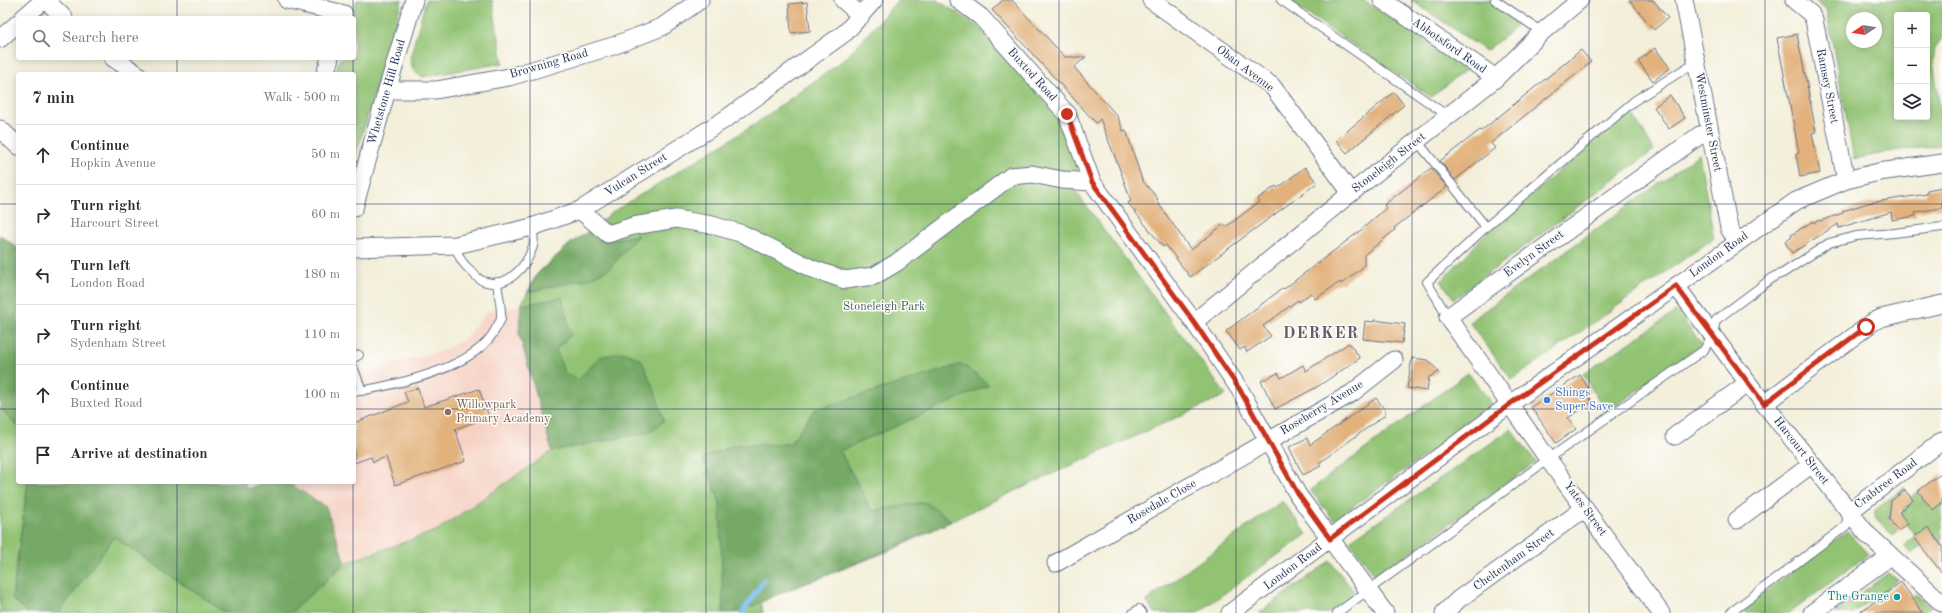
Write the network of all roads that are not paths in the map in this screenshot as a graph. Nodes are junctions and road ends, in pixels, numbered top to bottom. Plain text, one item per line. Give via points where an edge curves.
1 (45, 0) edge
2 (286, 0) edge
3 (414, 0) edge
4 (700, 0) edge
5 (843, 0) edge
6 (874, 0) edge
7 (958, 0) edge
8 (1151, 0) edge
9 (1281, 0) edge
10 (1382, 0) edge
11 (1495, 0) edge
12 (1580, 0) edge
13 (1684, 0) edge
14 (1794, 0) edge
15 (345, 11) edge
16 (25, 16) edge
17 (62, 16) edge
18 (861, 16) junction
19 (16, 25) edge
20 (1542, 32) junction
21 (0, 39) edge
22 (116, 60) edge
23 (329, 60) edge
24 (1697, 65) junction
25 (133, 72) edge
26 (326, 72) edge
27 (1496, 78) junction
28 (386, 90) junction
29 (1448, 116) junction
30 (0, 129) edge
31 (1709, 132) junction
32 (1417, 141) junction
33 (16, 144) edge
34 (1942, 163) edge
35 (1846, 180) junction
36 (1092, 182) junction
37 (1351, 193) junction
38 (356, 201) edge
39 (580, 210) junction
40 (532, 227) junction
41 (1486, 227) junction
42 (1942, 227) edge
43 (1737, 242) junction
44 (456, 245) junction
45 (356, 248) edge
46 (496, 282) junction
47 (1676, 286) junction
48 (1942, 304) edge
49 (1448, 317) junction
50 (1194, 322) junction
51 (1713, 334) junction
52 (1394, 360) dead end
53 (356, 380) edge
54 (1748, 384) junction
55 (358, 392) edge
56 (1510, 404) junction
57 (1764, 404) junction
58 (1675, 436) dead end
59 (1268, 441) junction
60 (1942, 441) edge
61 (1548, 459) junction
62 (1812, 464) junction
63 (1585, 508) junction
64 (1848, 512) junction
65 (1737, 520) dead end
66 (1330, 539) junction
67 (1889, 554) junction
68 (1056, 563) dead end
69 (1368, 590) junction
70 (1942, 603) edge
71 (1133, 613) edge
72 (1142, 613) edge
73 (1230, 613) edge
74 (1337, 613) edge
75 (1385, 613) edge
76 (1444, 613) edge
77 (1661, 613) edge
78 (1730, 613) edge
79 (1812, 613) edge

1 - 16 street
1 - 17 street
2 - 15 street
3 - 28 street, Whetstone Hill Road
4 - 28 street, Browning Road via 662,27 613,46 509,77 436,90
5 - 18 street
6 - 18 street, Vulcan Street
7 - 36 street, Buxted Road via 980,17 1067,114
8 - 37 street, Oban Avenue via 1272,86
9 - 29 lane
10 - 27 street, Abbotsford Road
11 - 20 lane
12 - 20 street, Stoneleigh Street
13 - 24 street, Westminster Street
14 - 35 street, Ramsey Street via 1811,14 1814,20
18 - 39 street, Vulcan Street via 846,32 728,118
19 - 21 street
20 - 27 street, Stoneleigh Street
22 - 25 street
23 - 26 street
24 - 31 street, Westminster Street
24 - 41 lane via 1686,68 1634,101
27 - 29 street, Stoneleigh Street
28 - 38 street, Whetstone Hill Road
29 - 32 street, Stoneleigh Street
30 - 33 street
31 - 43 street, Westminster Street via 1729,228
31 - 49 street, Evelyn Street via 1700,135
32 - 37 street, Stoneleigh Street
32 - 41 lane
34 - 35 street, London Road via 1879,172
35 - 43 street, London Road via 1796,201
36 - 39 street via 1032,174 1011,176 896,263 874,276 845,280 813,269 743,234 712,225 676,219 633,226 608,234
36 - 50 street, Buxted Road
37 - 50 street, Stoneleigh Street
39 - 40 street, Vulcan Street
40 - 44 street, Vulcan Street
40 - 46 lane via 534,245 526,261 515,276
41 - 49 lane via 1427,282
42 - 51 lane via 1856,236 1829,243 1775,276 1716,320
43 - 47 street, London Road
44 - 45 street, Vulcan Street
44 - 46 lane via 463,264 482,281
46 - 55 lane via 501,320 492,337 477,351 453,365 394,385
47 - 51 street, Harcourt Street
47 - 56 street, London Road
48 - 57 street via 1873,322
49 - 56 street
50 - 59 street, Buxted Road via 1240,390
51 - 54 street, Harcourt Street
51 - 61 lane via 1704,350
52 - 59 street, Roseberry Avenue via 1352,393
53 - 55 lane
54 - 57 street, Harcourt Street
54 - 58 street
56 - 61 street, Yates Street
56 - 66 street, London Road
57 - 62 street, Harcourt Street
59 - 66 street, Buxted Road via 1298,494
59 - 68 street, Rosedale Close
60 - 64 street, Crabtree Road
61 - 63 street, Yates Street
61 - 69 lane
62 - 64 street, Harcourt Street
62 - 65 street
63 - 76 street, Cheltenham Street via 1459,599
63 - 77 street, Yates Street
64 - 67 street, Harcourt Street
64 - 78 lane via 1846,526
66 - 69 street, Buxted Road
66 - 73 street, London Road
67 - 70 street, Harcourt Street
67 - 79 street via 1881,563
69 - 74 lane
69 - 75 street, Buxted Road
71 - 72 lane via 1138,609

